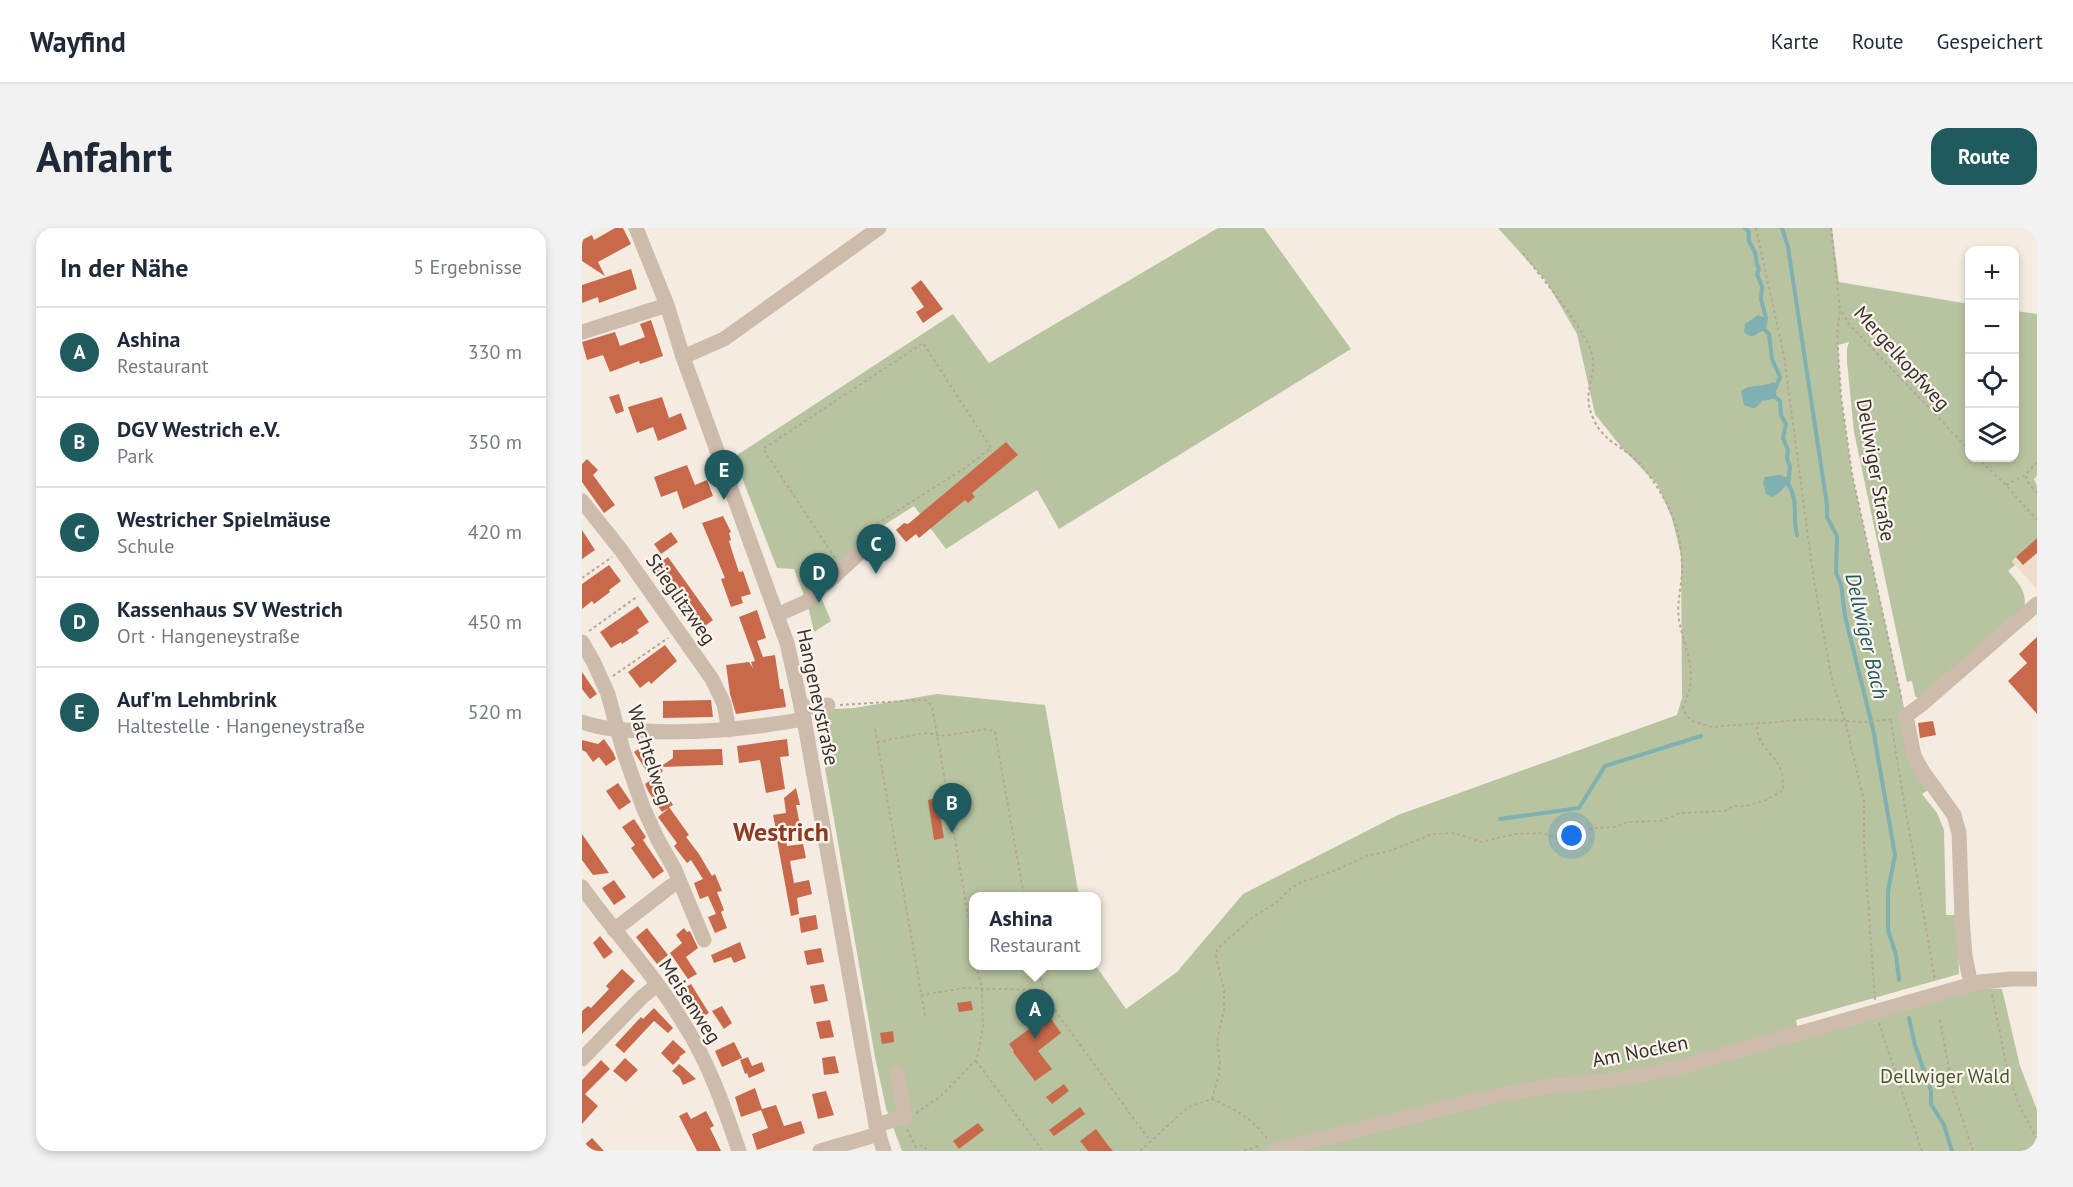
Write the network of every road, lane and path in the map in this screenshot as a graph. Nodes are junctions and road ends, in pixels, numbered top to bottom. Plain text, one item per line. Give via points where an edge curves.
1 (636, 228) edge
2 (879, 228) edge
3 (1756, 228) edge
4 (1831, 228) edge
5 (1523, 253) dead end
6 (667, 306) junction
7 (1840, 310) junction
8 (582, 332) edge
9 (683, 357) junction
10 (1965, 446) edge
11 (1981, 462) edge
12 (2037, 462) edge
13 (2025, 475) junction
14 (2006, 485) junction
15 (2037, 494) edge
16 (582, 501) edge
17 (2037, 520) edge
18 (864, 549) joint
19 (621, 550) junction
20 (843, 569) junction
21 (582, 578) edge
22 (648, 589) junction
23 (2037, 604) edge
24 (777, 615) junction
25 (677, 631) junction
26 (586, 636) edge
27 (621, 670) dead end
28 (828, 705) joint
29 (803, 714) junction
30 (1898, 718) junction
31 (1845, 721) junction
32 (1885, 721) dead end
33 (582, 722) edge
34 (1757, 723) junction
35 (875, 729) dead end
36 (618, 730) junction
37 (729, 730) junction
38 (936, 735) junction
39 (877, 742) junction
40 (679, 881) junction
41 (584, 892) edge
42 (1023, 892) edge
43 (969, 922) edge
44 (614, 930) junction
45 (704, 940) dead end
46 (977, 970) edge
47 (1038, 970) edge
48 (1974, 979) junction
49 (2037, 979) edge
50 (657, 985) junction
51 (982, 988) junction
52 (1042, 990) junction
53 (1937, 993) junction
54 (921, 995) junction
55 (1875, 1010) junction
56 (925, 1015) dead end
57 (1940, 1020) dead end
58 (582, 1059) edge
59 (975, 1061) junction
60 (897, 1073) dead end
61 (1212, 1099) junction
62 (904, 1118) junction
63 (878, 1129) junction
64 (2037, 1139) edge
65 (1150, 1141) junction
66 (739, 1151) edge
67 (820, 1151) edge
68 (884, 1151) edge
69 (927, 1151) edge
70 (1043, 1151) edge
71 (1140, 1151) edge
72 (1244, 1151) edge
73 (1273, 1151) edge
74 (1922, 1151) edge
75 (1973, 1151) edge

1 - 6 street, Hangeneystraße
2 - 9 street via 724,339
3 - 31 path via 1784,356 1814,581 1832,680
4 - 7 path, Dellwiger Straße
5 - 34 path via 1589,344 1593,358 1587,388 1596,426 1605,439 1625,450 1644,468 1675,520 1683,565 1679,618 1692,676 1683,707 1686,715 1700,725 1712,727
6 - 8 street
6 - 9 street, Hangeneystraße
7 - 10 path, Mergelkopfweg
7 - 30 path, Dellwiger Straße via 1840,386 1852,474
9 - 24 street, Hangeneystraße
11 - 14 path
12 - 13 path
13 - 14 path
13 - 15 path
14 - 17 path
16 - 19 street, Stieglitzweg
18 - 20 street
18 - 20 path via 856,537 991,448 923,343 763,448
19 - 21 path
19 - 22 street, Stieglitzweg
20 - 24 street via 806,602
22 - 25 street, Stieglitzweg
22 - 26 path
23 - 30 street via 1922,704
24 - 29 street, Hangeneystraße
25 - 27 path
25 - 37 street, Stieglitzweg via 719,690
26 - 36 street, Wachtelweg
28 - 29 street
28 - 38 path via 925,700 934,709
29 - 37 street
29 - 63 street, Hangeneystraße
30 - 48 street via 1914,756 1954,815 1959,832 1965,956
30 - 53 path, Dellwiger Straße via 1905,815
31 - 32 path
31 - 34 path
31 - 55 path via 1863,801
33 - 36 street
34 - 61 path via 1757,734 1781,771 1783,790 1766,800 1725,811 1680,813 1660,821 1592,828 1568,839 1521,833 1481,842 1455,833 1432,834 1292,888 1217,949 1224,1010 1217,1041 1219,1075
35 - 39 path
36 - 37 street
36 - 40 street, Wachtelweg via 644,807
38 - 39 path via 925,733
38 - 42 path via 986,729 995,732
38 - 43 path
39 - 54 path
40 - 44 street
40 - 45 street, Wachtelweg
41 - 44 street, Meisenweg
44 - 50 street, Meisenweg
46 - 51 path
47 - 52 path
48 - 49 street, Am Nocken
48 - 53 street, Am Nocken
48 - 64 path via 1990,987 2008,1073
50 - 58 street
50 - 66 street, Meisenweg via 701,1054
51 - 52 path
51 - 54 path
51 - 59 path via 982,1039
52 - 65 path
53 - 55 street, Am Nocken
54 - 56 path
55 - 73 street, Am Nocken via 1680,1067 1481,1099
55 - 74 path
57 - 75 path via 1953,1091
59 - 62 path via 941,1096 921,1112
59 - 70 path
60 - 62 street
61 - 65 path via 1188,1107
61 - 72 path via 1236,1109 1269,1142
62 - 63 street
62 - 69 path via 916,1147 923,1144
63 - 67 street
63 - 68 street, Hangeneystraße
65 - 71 path

